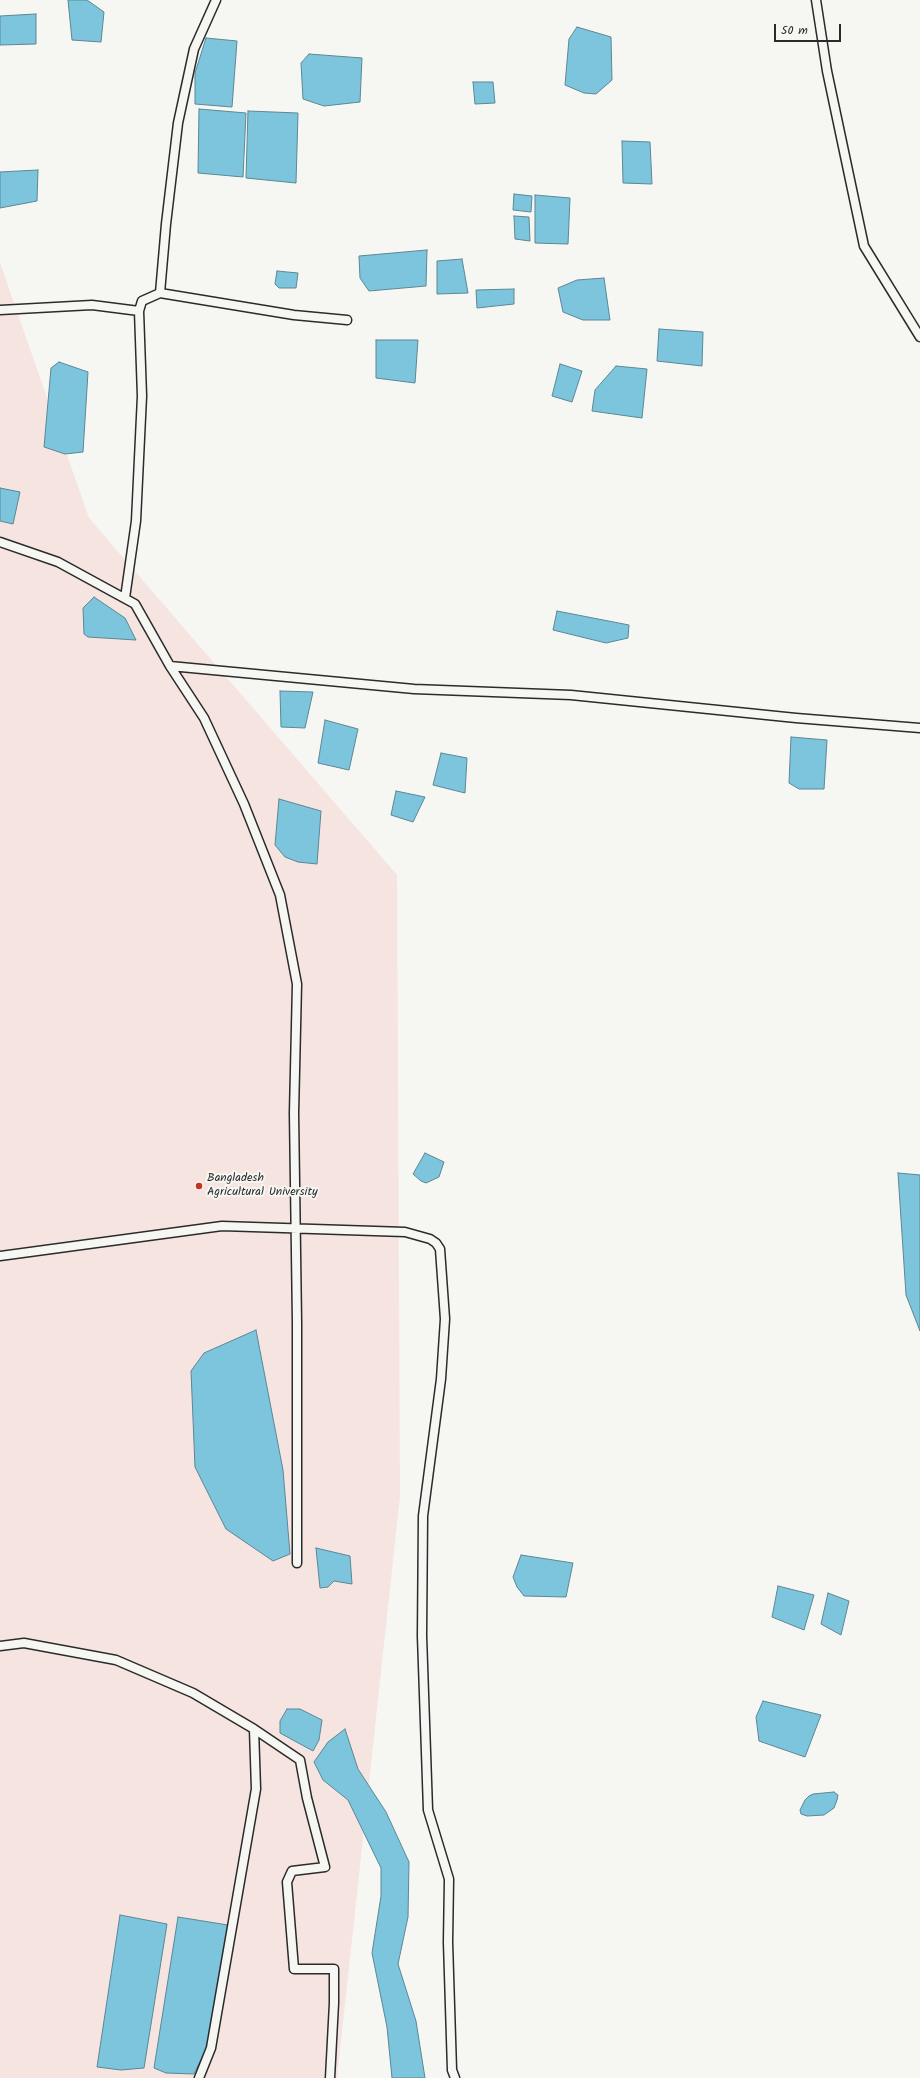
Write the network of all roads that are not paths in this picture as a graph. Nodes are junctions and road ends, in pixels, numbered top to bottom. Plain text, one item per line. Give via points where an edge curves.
1 (216, 0) edge
2 (816, 0) edge
3 (160, 293) junction
4 (0, 310) edge
5 (139, 311) junction
6 (347, 320) dead end
7 (920, 337) edge
8 (0, 542) edge
9 (125, 598) junction
10 (170, 666) junction
11 (920, 728) edge
12 (295, 1229) junction
13 (0, 1256) edge
14 (297, 1563) dead end
15 (0, 1646) edge
16 (254, 1729) junction
17 (199, 2078) edge
18 (330, 2078) edge
19 (455, 2078) edge

1 - 3 street via 194,49 178,123
2 - 7 street via 827,71 864,246
3 - 5 street via 142,301
3 - 6 street via 294,315
4 - 5 street via 92,305
5 - 9 street via 142,396 136,521
8 - 9 street via 58,562
9 - 10 street via 135,604
10 - 11 street via 414,689 571,695
10 - 12 street via 204,718 244,804 280,895 297,984
12 - 13 street via 222,1226
12 - 14 street
12 - 19 street via 405,1232 430,1239 440,1249 445,1319 441,1379 423,1516 422,1636 428,1810 449,1878 448,1942 452,2070
15 - 16 street via 24,1643 116,1660 193,1693
16 - 17 street via 256,1788 211,2048
16 - 18 street via 300,1760 325,1867 292,1871 288,1882 294,1969 334,1969

